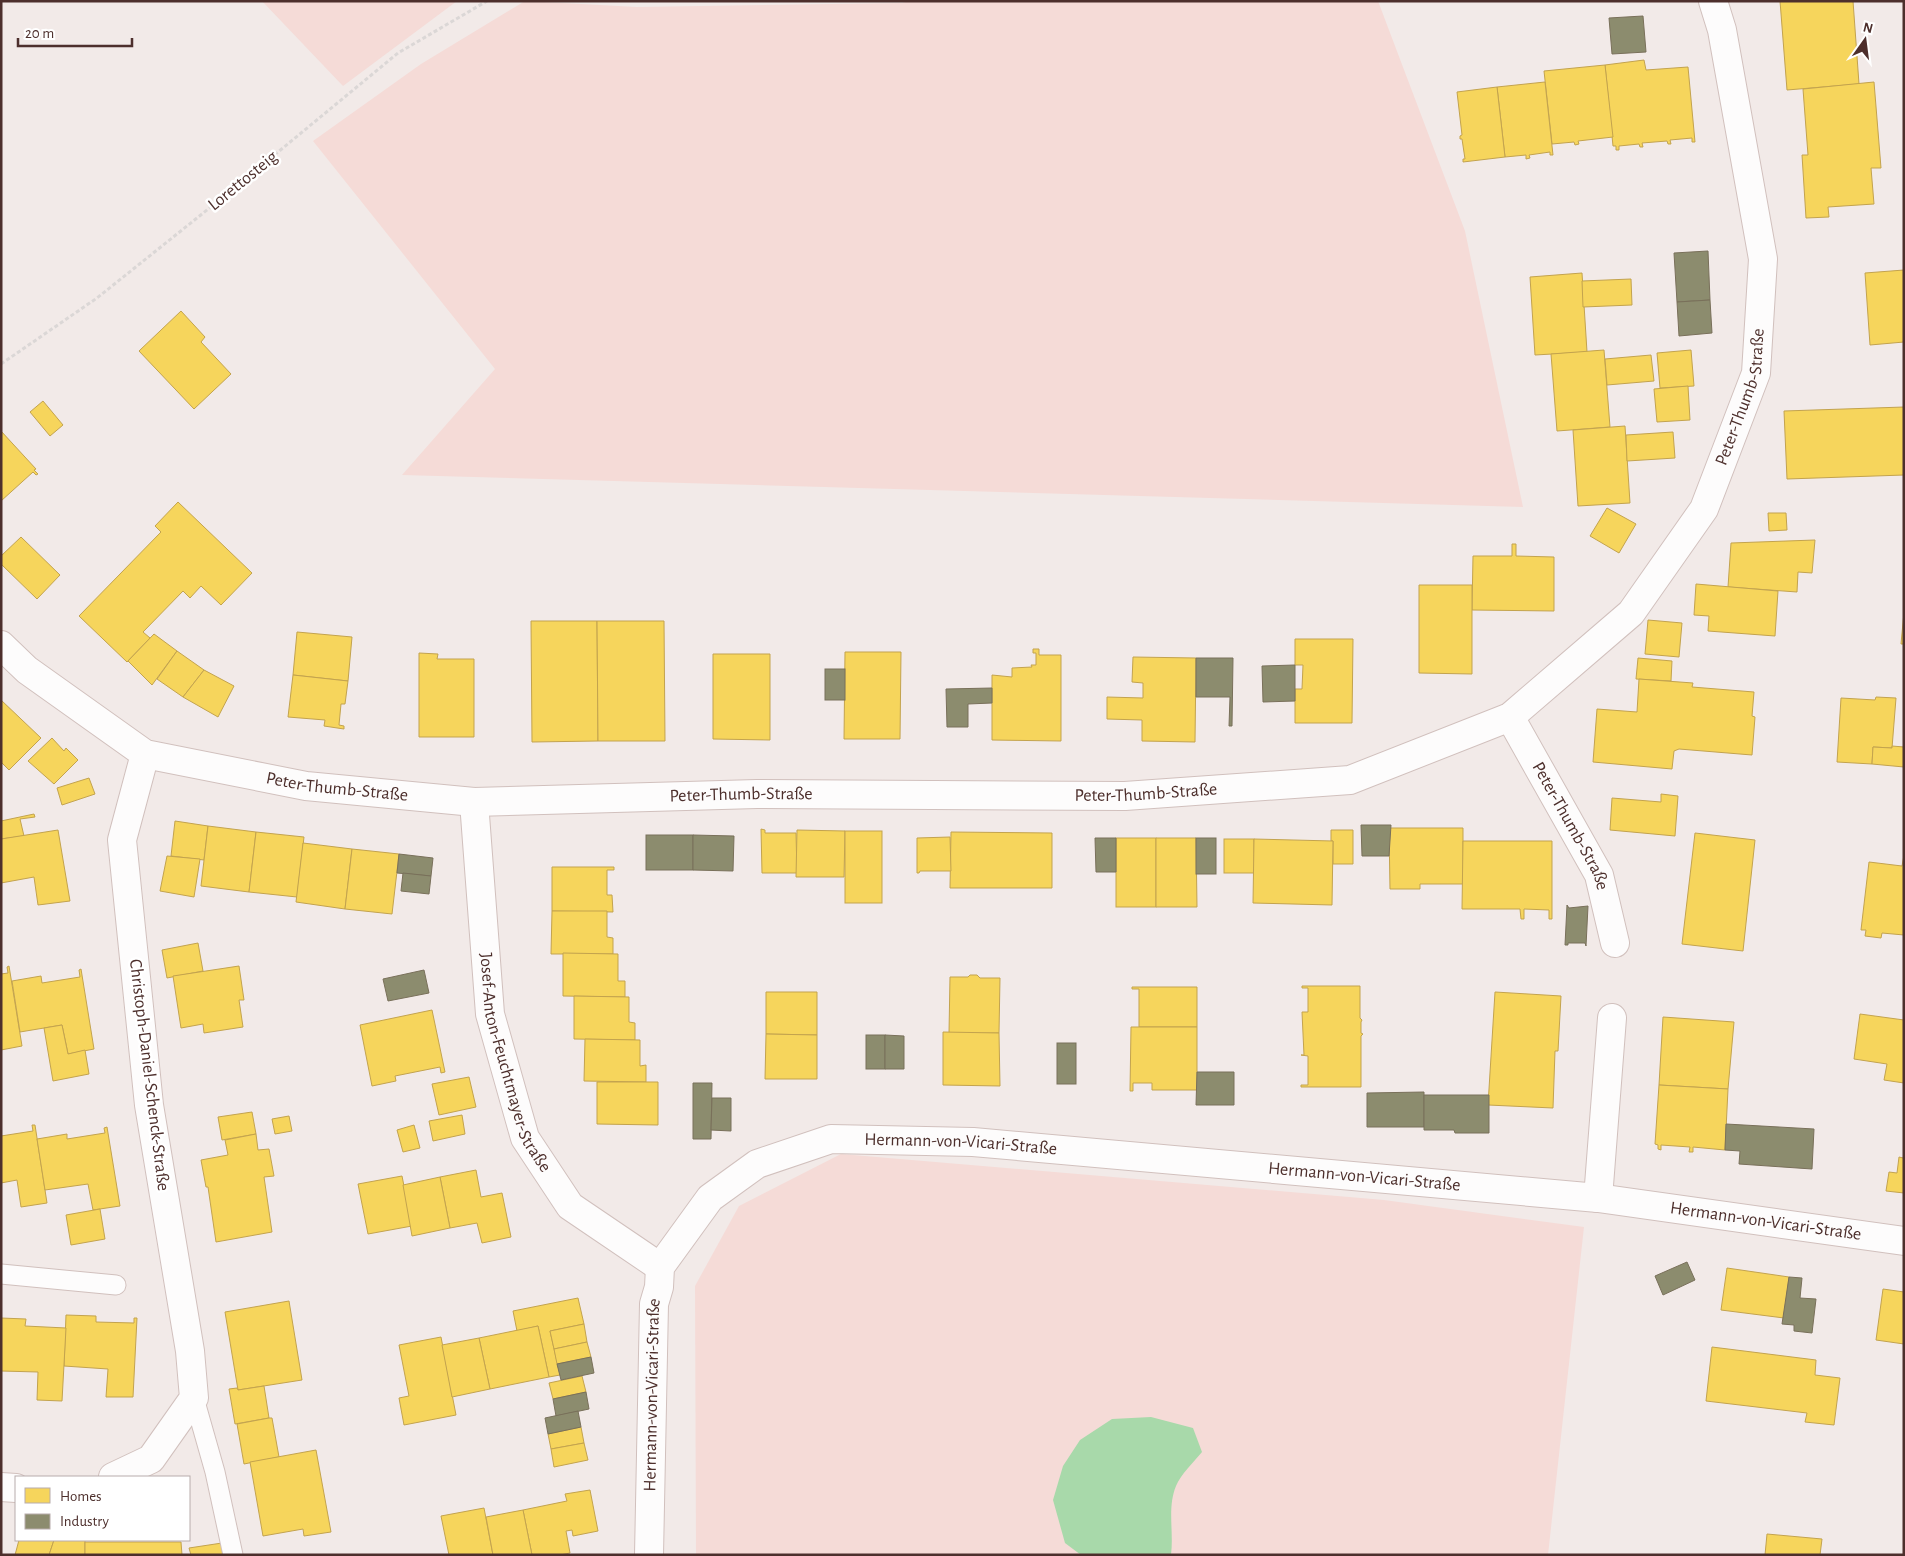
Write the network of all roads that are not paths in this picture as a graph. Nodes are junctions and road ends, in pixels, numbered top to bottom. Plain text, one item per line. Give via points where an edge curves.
1 (1713, 1) edge
2 (1, 645) edge
3 (1510, 717) junction
4 (145, 754) junction
5 (474, 802) junction
6 (1615, 942) dead end
7 (1612, 1018) dead end
8 (1598, 1198) junction
9 (1904, 1241) edge
10 (660, 1268) junction
11 (1, 1274) edge
12 (116, 1285) dead end
13 (194, 1398) junction
14 (115, 1476) edge
15 (1, 1487) edge
16 (15, 1488) edge
17 (233, 1555) edge
18 (649, 1555) edge

1 - 3 street, Peter-Thumb-Straße via 1722,30 1762,259 1756,373 1704,508 1631,613
2 - 4 street, Peter-Thumb-Straße via 27,670
3 - 5 street, Peter-Thumb-Straße via 1350,780 1125,796 757,794
3 - 6 street, Peter-Thumb-Straße via 1599,875
4 - 5 street, Peter-Thumb-Straße via 306,786
4 - 13 street, Christoph-Daniel-Schenck-Straße via 122,840 149,1106 190,1351
5 - 10 street, Josef-Anton-Feuchtmayer-Straße via 490,1014 525,1138 570,1206
7 - 8 street
8 - 9 street, Hermann-von-Vicari-Straße
8 - 10 street, Hermann-von-Vicari-Straße via 974,1142 831,1139 757,1164 710,1198
10 - 18 street, Hermann-von-Vicari-Straße via 654,1304
11 - 12 lane
13 - 14 street via 152,1459
13 - 17 lane, Christoph-Daniel-Schenck-Straße via 215,1472
15 - 16 street

